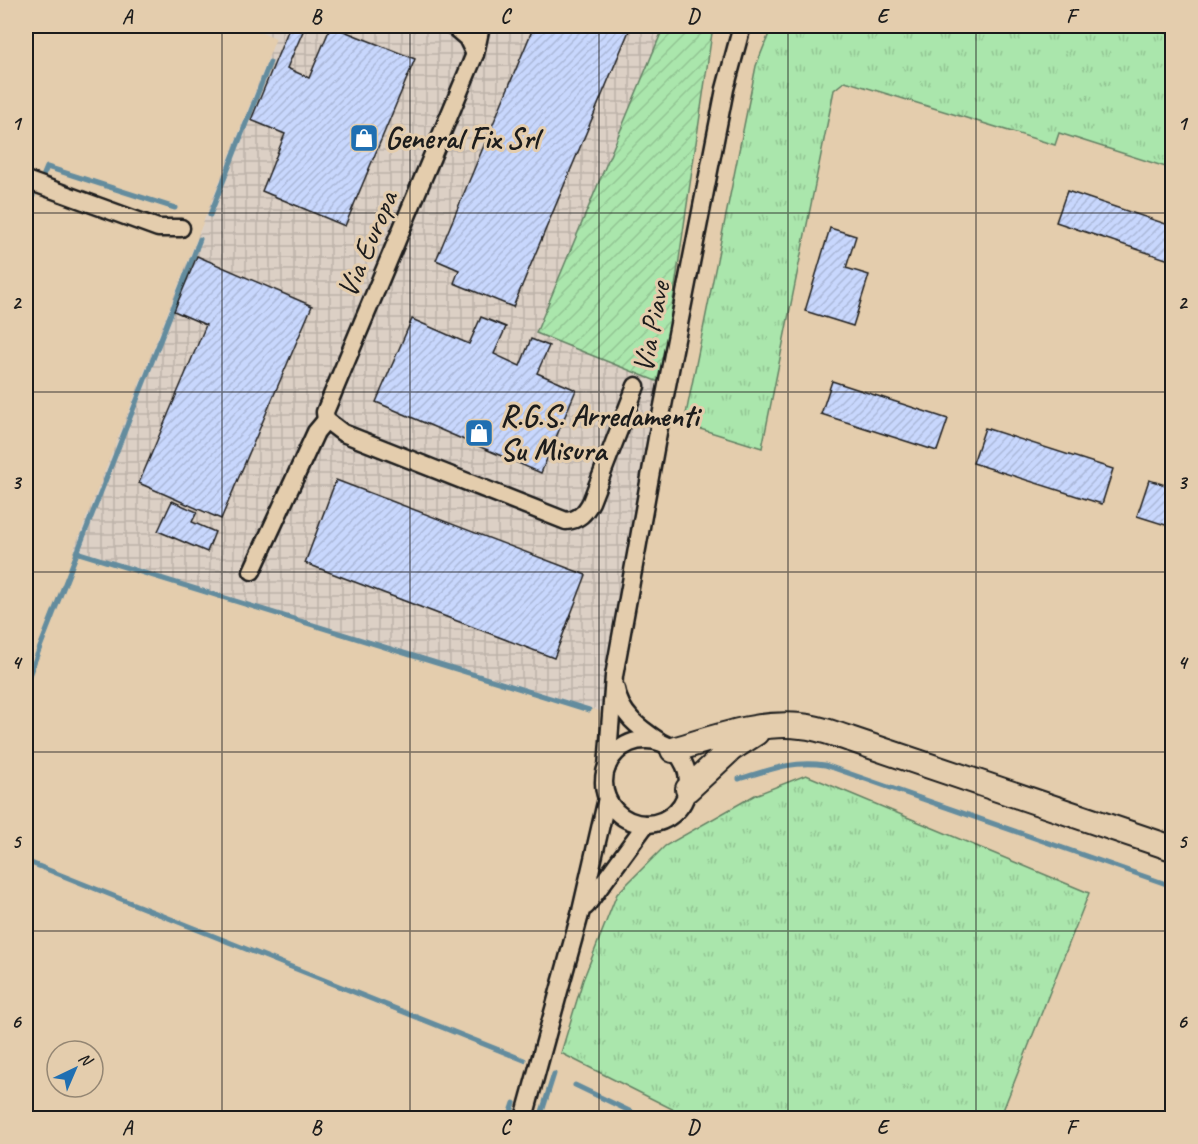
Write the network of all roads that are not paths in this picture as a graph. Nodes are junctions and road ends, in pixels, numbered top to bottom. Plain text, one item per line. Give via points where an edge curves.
1 (453, 26) edge
2 (481, 26) edge
3 (742, 26) edge
4 (475, 54) junction
5 (26, 180) edge
6 (181, 228) dead end
7 (636, 386) dead end
8 (326, 420) junction
9 (252, 571) dead end
10 (614, 676) junction
11 (765, 727) junction
12 (667, 746) junction
13 (607, 767) junction
14 (688, 789) junction
15 (607, 798) junction
16 (646, 824) junction
17 (1173, 848) edge
18 (581, 911) junction
19 (524, 1119) edge

1 - 4 street via 467,38
2 - 4 street, Via Europa
3 - 10 street, Via Piave via 722,100
4 - 8 street, Via Europa via 325,412
5 - 6 street via 158,228
7 - 8 street via 591,502 585,513 566,521 343,433
8 - 9 street, Via Europa via 316,432
10 - 12 street, Via Piave via 617,697 633,722
10 - 13 street, Via Piave
11 - 12 highway
11 - 14 highway via 731,749
11 - 17 highway via 821,730
12 - 13 street via 648,740 623,747
12 - 14 street, Via Piave via 686,767
13 - 15 street, Via Piave
14 - 16 street via 676,812
15 - 16 street via 623,817
15 - 18 street, Via Piave
16 - 18 street
18 - 19 street, Via Piave

